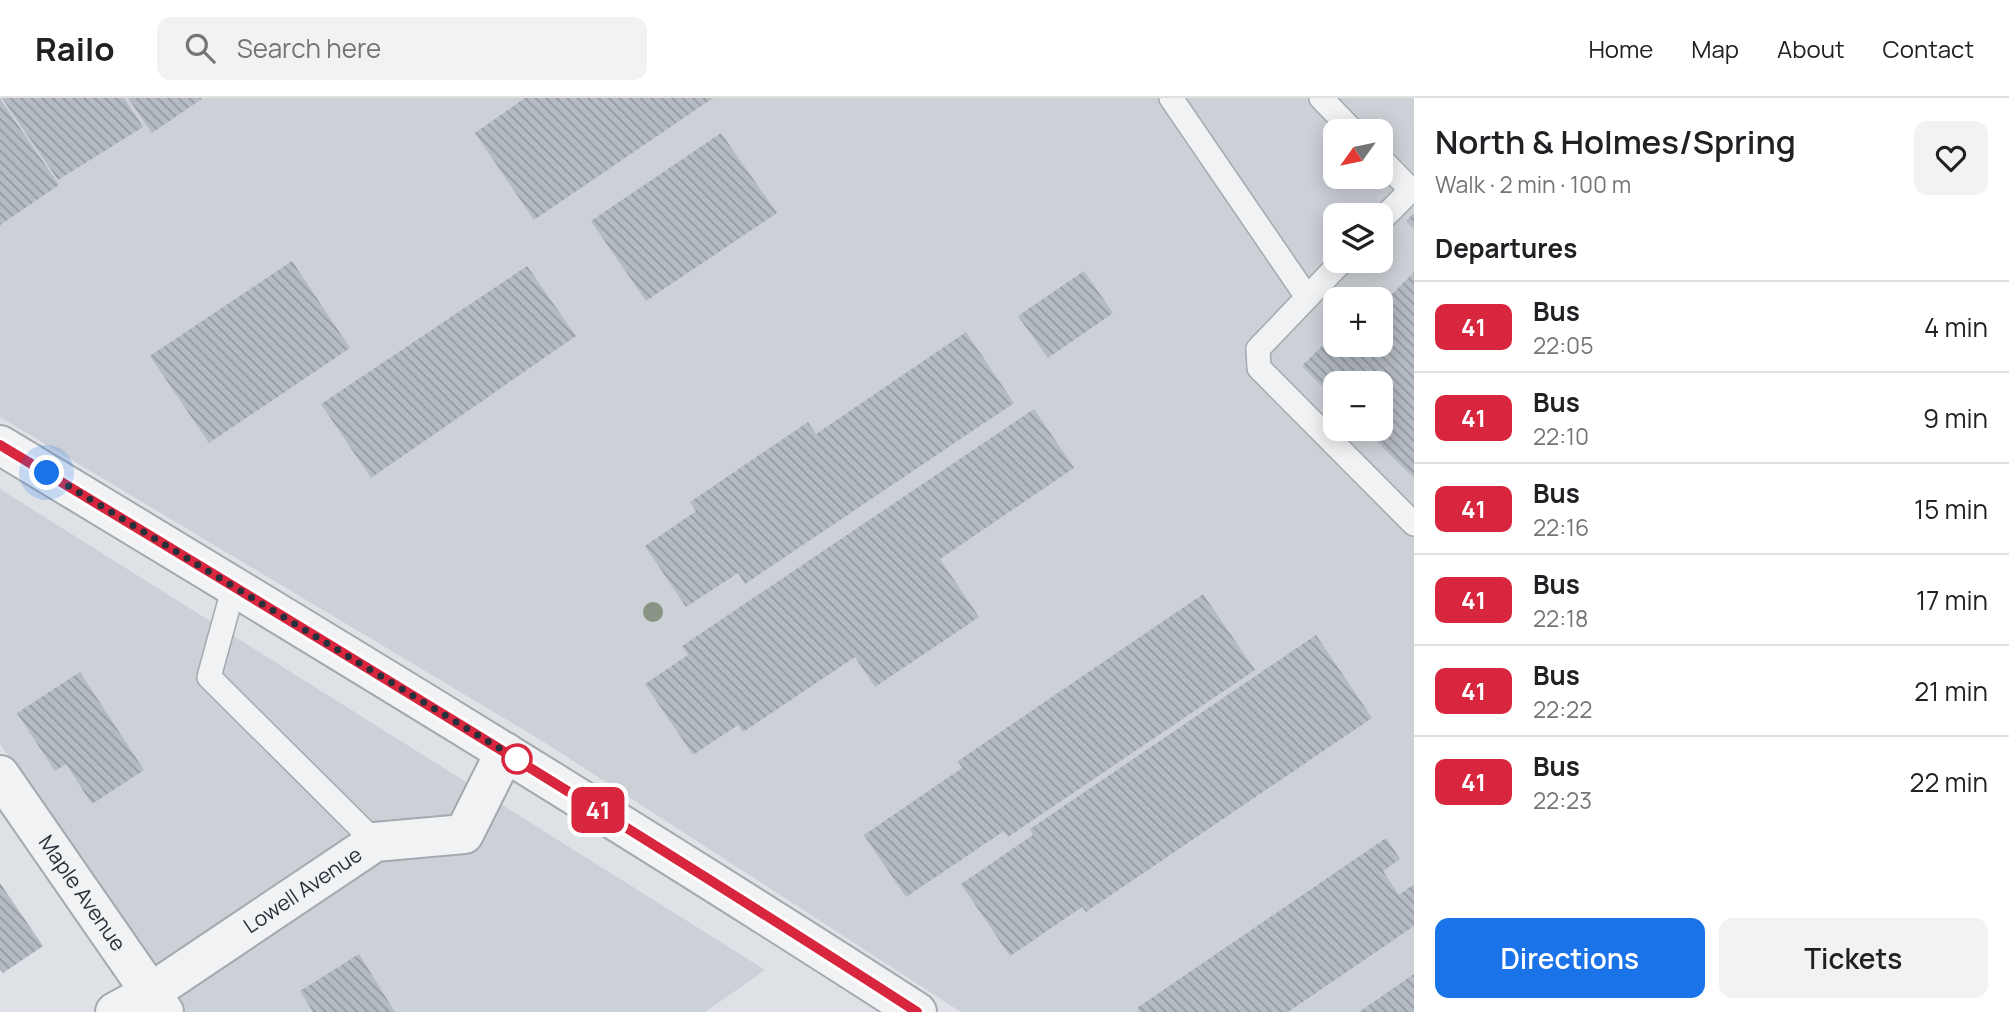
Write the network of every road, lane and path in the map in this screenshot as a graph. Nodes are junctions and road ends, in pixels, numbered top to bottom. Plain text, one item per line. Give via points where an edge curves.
1 (1171, 98) edge
2 (1321, 98) edge
3 (1341, 119) edge
4 (1393, 170) edge
5 (1412, 188) edge
6 (1393, 208) edge
7 (1330, 273) edge
8 (1307, 297) junction
9 (0, 445) edge
10 (1414, 524) edge
11 (234, 586) junction
12 (505, 752) junction
13 (0, 775) edge
14 (376, 842) junction
15 (157, 1002) edge
16 (116, 1012) edge
17 (917, 1012) edge

1 - 8 lane
2 - 3 lane
4 - 5 lane
5 - 6 lane
7 - 8 lane
8 - 10 lane via 1258,349 1259,368
9 - 11 street
11 - 12 street
11 - 14 lane via 209,677
12 - 14 street, Lowell Avenue via 464,834
12 - 17 street
13 - 15 street, Maple Avenue
14 - 15 street, Lowell Avenue
15 - 16 street, Lowell Avenue

